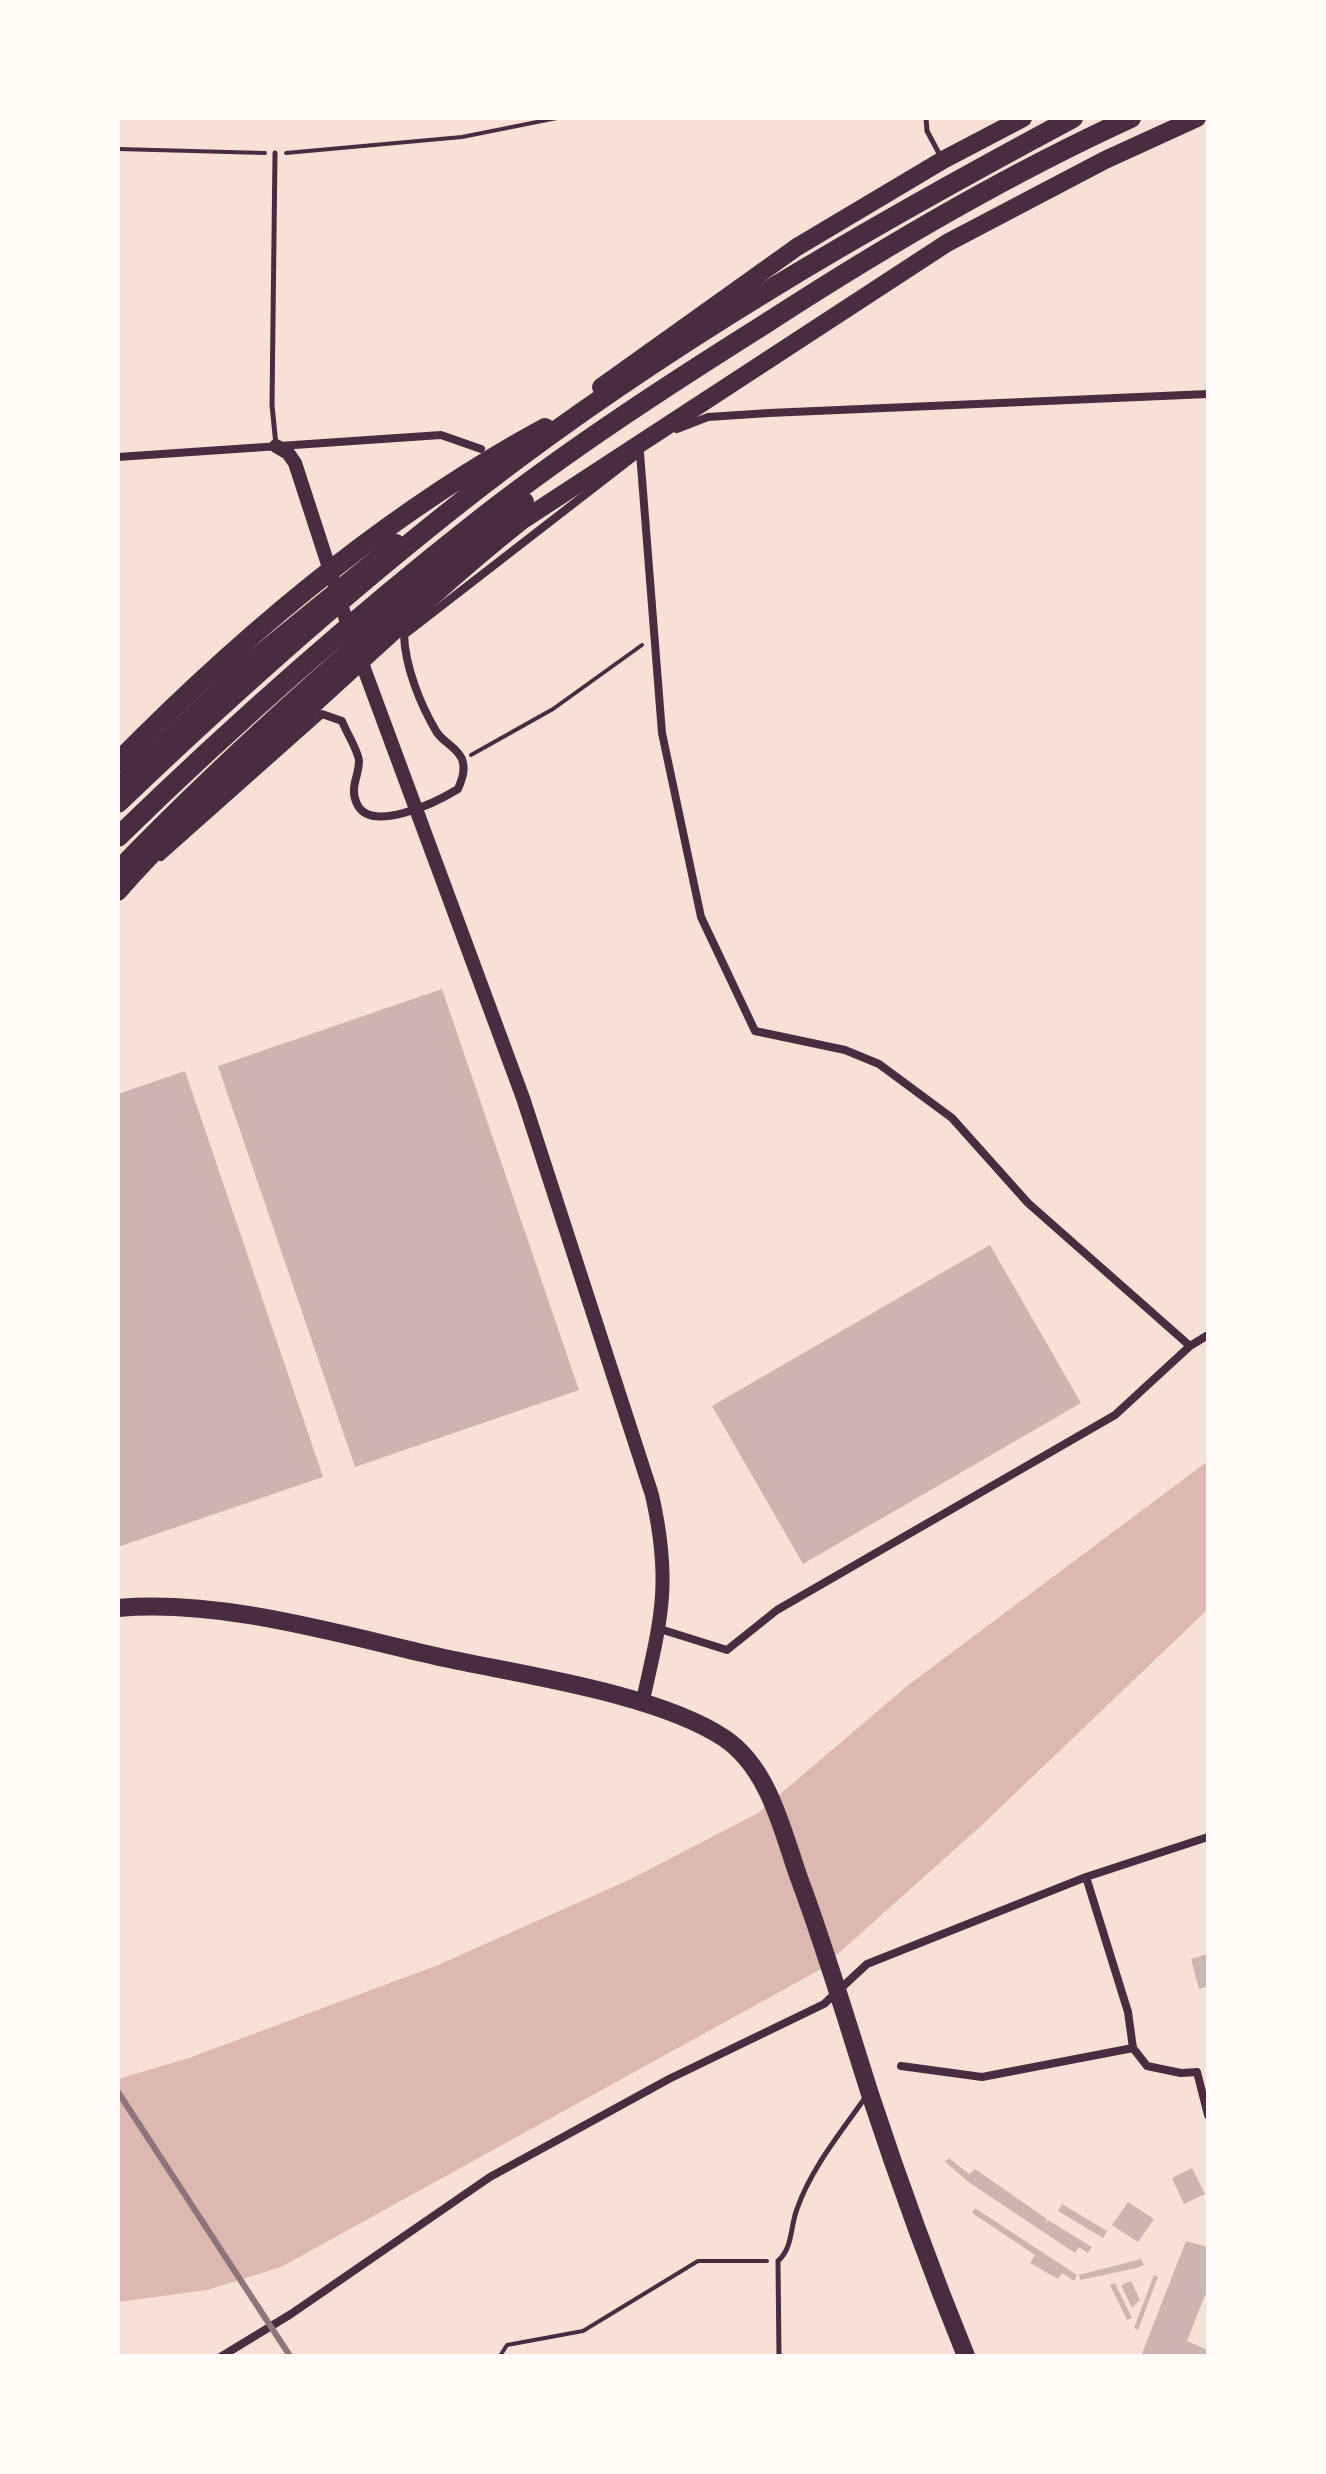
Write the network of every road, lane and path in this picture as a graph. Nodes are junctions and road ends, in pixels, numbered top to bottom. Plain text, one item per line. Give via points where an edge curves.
1 (557, 118) edge
2 (926, 118) edge
3 (1023, 118) edge
4 (1073, 118) edge
5 (1131, 118) edge
6 (1197, 118) edge
7 (118, 149) edge
8 (275, 153) junction
9 (943, 160) junction
10 (623, 385) junction
11 (1208, 394) edge
12 (276, 446) junction
13 (481, 449) joint
14 (640, 453) junction
15 (118, 457) edge
16 (505, 464) junction
17 (554, 466) junction
18 (511, 483) dead end
19 (523, 520) junction
20 (529, 540) junction
21 (335, 591) junction
22 (655, 636) junction
23 (361, 661) junction
24 (462, 760) junction
25 (118, 762) edge
26 (118, 786) edge
27 (118, 803) edge
28 (415, 808) junction
29 (118, 837) edge
30 (118, 871) edge
31 (118, 892) edge
32 (118, 900) edge
33 (1208, 1335) edge
34 (1190, 1346) junction
35 (118, 1608) edge
36 (660, 1629) junction
37 (642, 1704) junction
38 (1208, 1837) edge
39 (1086, 1877) junction
40 (838, 1983) junction
41 (1133, 2048) junction
42 (901, 2066) dead end
43 (869, 2091) junction
44 (1208, 2115) edge
45 (778, 2261) junction
46 (222, 2356) edge
47 (500, 2356) edge
48 (779, 2356) edge
49 (966, 2356) edge

1 - 8 path via 462,137
2 - 9 lane
3 - 9 main road
4 - 10 highway via 801,269
5 - 17 highway via 934,220 833,280
6 - 19 main road via 947,243
7 - 8 path
8 - 12 lane
9 - 16 main road via 797,247
10 - 25 highway via 481,462 282,608 202,677
10 - 27 highway via 372,572 242,684
11 - 14 street via 708,417 682,426
12 - 13 street via 441,435
12 - 15 street
12 - 21 street via 295,463
13 - 16 lane
14 - 20 street
14 - 22 street
16 - 21 main road
17 - 29 highway via 482,517 364,614 223,736
17 - 30 highway via 557,474 380,625
18 - 19 lane
19 - 20 lane
19 - 23 main road
20 - 24 street via 404,635 405,657 437,735 453,745
21 - 23 street
21 - 26 main road via 241,669
22 - 24 path via 553,709
22 - 34 street via 662,733 701,917 755,1031 845,1050 892,1073 952,1118 1028,1203
23 - 28 street
23 - 31 main road via 145,860
24 - 28 street via 464,776 458,789
28 - 32 street via 385,818 369,816 357,806 352,789 359,761 342,721 322,714
28 - 36 street via 523,1098 652,1495 664,1555
33 - 34 street
34 - 36 street via 1115,1415 777,1610 727,1650
35 - 37 main road via 213,1610
36 - 37 street
37 - 40 main road via 724,1738 748,1761 768,1792
38 - 39 street
39 - 40 street via 867,1964
39 - 41 street via 1128,2012
40 - 43 main road
40 - 46 street via 824,2004 669,2079 490,2177
41 - 42 street via 982,2077
41 - 44 street via 1147,2066 1197,2072
43 - 45 lane via 818,2166 797,2209 786,2254
43 - 49 main road via 928,2264
45 - 47 path via 698,2261 583,2331 507,2345
45 - 48 lane

